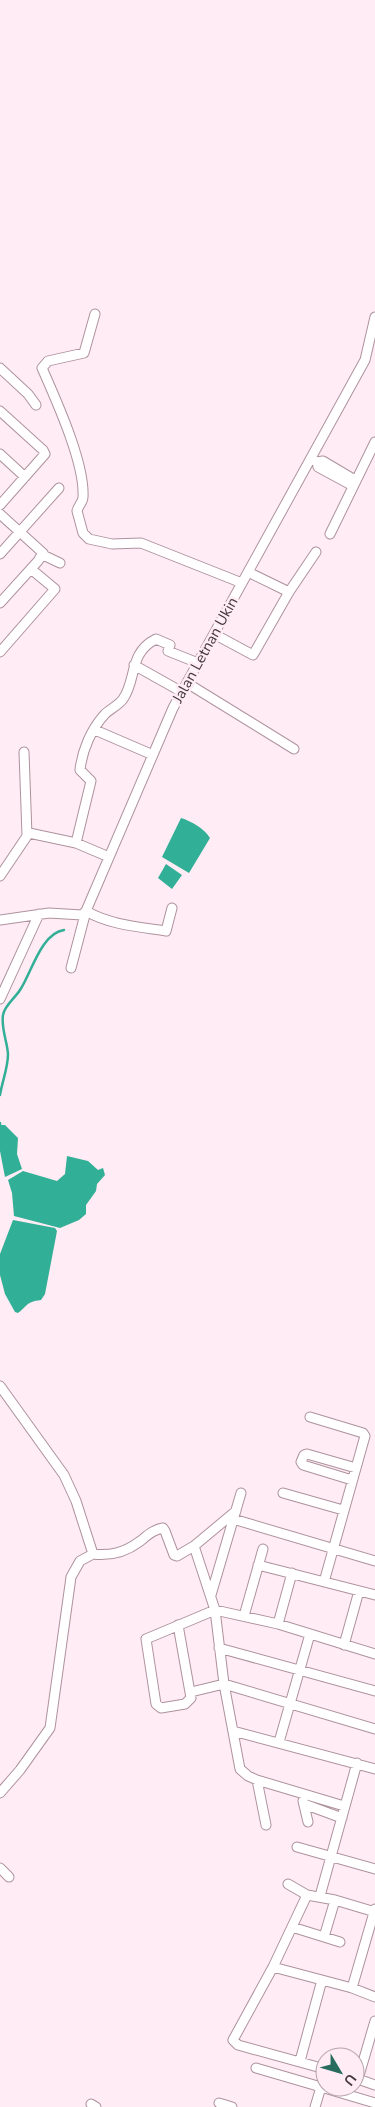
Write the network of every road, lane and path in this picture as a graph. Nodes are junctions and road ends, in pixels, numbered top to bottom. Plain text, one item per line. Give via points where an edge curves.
1 (95, 314) dead end
2 (375, 317) edge
3 (0, 368) edge
4 (36, 405) dead end
5 (0, 410) edge
6 (375, 442) edge
7 (0, 454) edge
8 (314, 461) junction
9 (25, 477) junction
10 (354, 483) junction
11 (59, 488) dead end
12 (1, 501) edge
13 (0, 514) edge
14 (20, 531) junction
15 (330, 534) dead end
16 (316, 552) dead end
17 (43, 553) junction
18 (0, 554) edge
19 (60, 563) dead end
20 (31, 569) junction
21 (248, 572) junction
22 (242, 583) junction
23 (289, 592) junction
24 (0, 603) edge
25 (214, 634) junction
26 (0, 652) edge
27 (198, 663) junction
28 (134, 665) junction
29 (184, 688) junction
30 (95, 730) junction
31 (294, 749) dead end
32 (24, 752) dead end
33 (153, 755) junction
34 (27, 835) junction
35 (76, 844) junction
36 (109, 857) junction
37 (0, 876) edge
38 (172, 908) dead end
39 (86, 912) junction
40 (39, 914) junction
41 (2, 917) edge
42 (71, 968) dead end
43 (0, 998) edge
44 (0, 1386) edge
45 (310, 1417) dead end
46 (356, 1468) junction
47 (352, 1480) junction
48 (241, 1494) dead end
49 (282, 1494) dead end
50 (343, 1510) junction
51 (234, 1515) junction
52 (194, 1546) junction
53 (263, 1549) dead end
54 (333, 1550) junction
55 (93, 1554) junction
56 (375, 1561) edge
57 (258, 1565) junction
58 (292, 1573) junction
59 (324, 1582) junction
60 (359, 1591) junction
61 (211, 1595) junction
62 (375, 1596) edge
63 (215, 1610) junction
64 (244, 1616) junction
65 (278, 1624) junction
66 (178, 1626) junction
67 (310, 1634) junction
68 (344, 1645) junction
69 (219, 1648) junction
70 (375, 1654) edge
71 (299, 1670) junction
72 (224, 1684) junction
73 (375, 1691) edge
74 (191, 1692) junction
75 (289, 1703) junction
76 (375, 1729) edge
77 (233, 1731) junction
78 (279, 1742) junction
79 (356, 1763) junction
80 (375, 1769) edge
81 (257, 1780) junction
82 (0, 1793) edge
83 (302, 1793) junction
84 (304, 1804) junction
85 (344, 1806) junction
86 (342, 1818) junction
87 (308, 1822) dead end
88 (266, 1825) dead end
89 (297, 1847) dead end
90 (331, 1856) junction
91 (374, 1866) edge
92 (0, 1868) edge
93 (9, 1877) dead end
94 (288, 1884) dead end
95 (307, 1895) junction
96 (320, 1896) junction
97 (335, 1900) junction
98 (375, 1911) edge
99 (292, 1927) junction
100 (324, 1937) junction
101 (340, 1942) dead end
102 (273, 1966) junction
103 (322, 1980) junction
104 (352, 1988) junction
105 (375, 1997) edge
106 (375, 2021) edge
107 (365, 2051) edge
108 (300, 2062) junction
109 (315, 2066) edge
110 (256, 2068) dead end
111 (315, 2084) edge
112 (356, 2097) edge
113 (219, 2103) dead end
114 (375, 2103) edge
115 (232, 2107) edge

1 - 22 street via 84,353 48,361 42,368 61,411 81,480 82,500 77,509 83,533 89,540 100,542 141,543
2 - 8 street, Jalan Letnan Ukin via 365,360
3 - 4 street
5 - 9 street via 43,450 43,457
6 - 10 street
7 - 9 street
8 - 10 street via 322,461
8 - 21 street, Jalan Letnan Ukin
9 - 12 street
10 - 15 street
11 - 14 street
13 - 14 street
14 - 17 street
14 - 18 street
16 - 23 street
17 - 19 street
17 - 20 street
20 - 24 street
20 - 26 street via 55,589
21 - 22 street, Jalan Letnan Ukin
21 - 23 street
22 - 25 street, Jalan Letnan Ukin
23 - 25 street via 253,655
25 - 27 street, Jalan Letnan Ukin
27 - 28 street via 168,651 170,645 156,639 138,656
27 - 29 street, Jalan Letnan Ukin
28 - 29 street
28 - 30 street via 122,700 106,713
29 - 31 street
29 - 33 street, Jalan Letnan Ukin
30 - 33 street
30 - 35 street via 81,759 81,773 91,781
32 - 34 street
33 - 36 street, Jalan Letnan Ukin
34 - 35 street
34 - 37 street
35 - 36 street
36 - 39 street, Jalan Letnan Ukin
38 - 39 street via 166,931 111,921
39 - 40 street via 82,915
39 - 42 street, Jalan Letnan Ukin
40 - 41 street
40 - 43 street
44 - 55 street via 64,1475
45 - 46 street via 364,1434
46 - 47 street
46 - 47 street via 304,1455 303,1465
47 - 50 street
48 - 51 street
49 - 50 street
50 - 54 street
51 - 52 street
51 - 54 street
51 - 61 street
52 - 55 street via 175,1556 163,1528 152,1531 127,1550
52 - 61 street
53 - 57 street
54 - 56 street
54 - 59 street
55 - 82 street via 80,1561 71,1577 50,1728
57 - 58 street
57 - 64 street
58 - 59 street
58 - 65 street
59 - 60 street
60 - 62 street
60 - 68 street
61 - 63 street
63 - 64 street
63 - 66 street
63 - 69 street
64 - 65 street
65 - 67 street
66 - 74 street
66 - 74 street via 146,1639 156,1704 161,1708 185,1704 190,1700
67 - 68 street
67 - 71 street
68 - 70 street
69 - 71 street
69 - 72 street
71 - 73 street
71 - 75 street
72 - 74 street
72 - 75 street
72 - 77 street
75 - 76 street
75 - 78 street
77 - 78 street
77 - 81 street via 240,1769
78 - 79 street
79 - 80 street
79 - 85 street
81 - 83 street
81 - 88 street
83 - 84 street
83 - 85 street
84 - 86 street
84 - 87 street
85 - 86 street
86 - 90 street
89 - 90 street
90 - 91 street
90 - 96 street
92 - 93 street
94 - 95 street
95 - 96 street
95 - 99 street
96 - 97 street
97 - 98 street
97 - 100 street
98 - 104 street
99 - 100 street
99 - 102 street
100 - 101 street
102 - 103 street
102 - 108 street via 234,2041 238,2045
103 - 104 street
103 - 108 street
104 - 105 street
106 - 107 street
108 - 109 street
110 - 111 street
112 - 114 street
113 - 115 street

